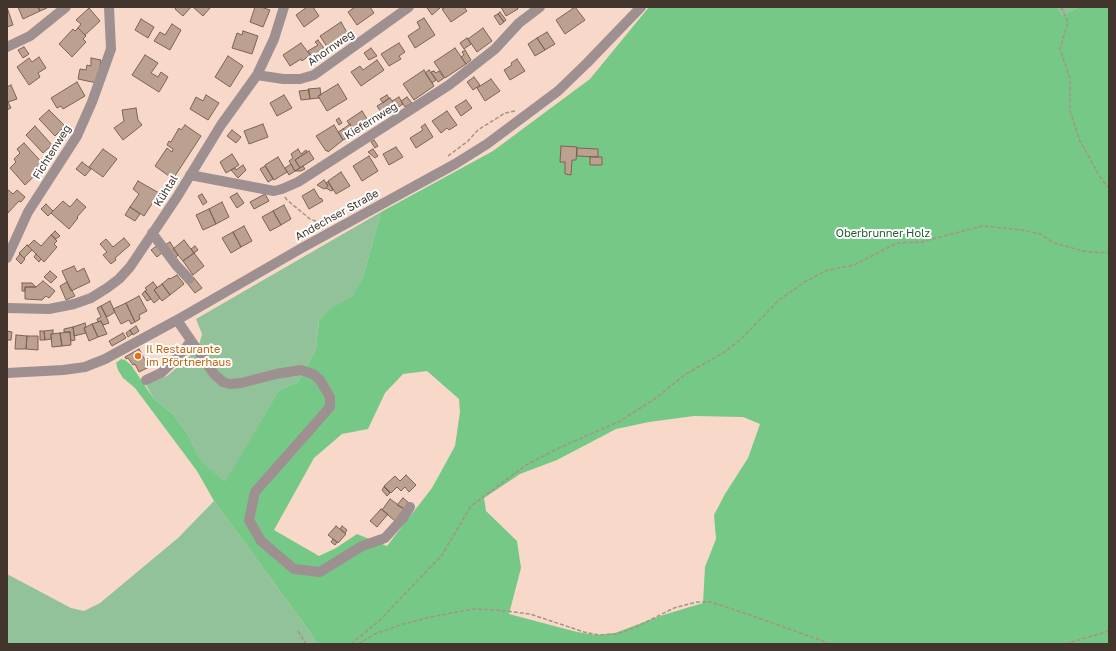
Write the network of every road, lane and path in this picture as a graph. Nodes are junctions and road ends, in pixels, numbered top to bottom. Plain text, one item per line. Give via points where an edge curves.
1 (66, 7) edge
2 (109, 7) edge
3 (284, 7) edge
4 (409, 7) edge
5 (540, 7) edge
6 (641, 7) edge
7 (1061, 7) edge
8 (7, 47) edge
9 (257, 75) junction
10 (517, 110) dead end
11 (445, 159) dead end
12 (190, 175) junction
13 (1109, 188) edge
14 (282, 189) junction
15 (328, 223) dead end
16 (152, 233) junction
17 (1109, 253) edge
18 (7, 258) edge
19 (189, 279) dead end
20 (7, 308) edge
21 (177, 320) junction
22 (191, 341) junction
23 (7, 373) edge
24 (146, 380) dead end
25 (410, 507) dead end
26 (298, 631) dead end
27 (1109, 631) edge
28 (306, 644) edge
29 (351, 644) edge
30 (358, 644) edge
31 (831, 644) edge
32 (1065, 644) edge

1 - 8 street via 30,36
2 - 18 street, Fichtenweg via 111,49 92,102 77,136 28,212
3 - 9 street, Kühtal via 274,39
4 - 9 street, Ahornweg via 314,75 300,79
5 - 14 street, Kiefernweg via 519,23 495,49 449,85 298,182
6 - 21 street, Andechser Straße via 558,91 487,144 456,164
7 - 13 path via 1068,22 1060,49 1070,78 1070,111 1080,141
9 - 12 street, Kühtal via 221,125
10 - 11 path via 505,113 478,130
12 - 14 street, Kiefernweg via 274,191
12 - 16 street, Kühtal
14 - 15 path via 287,200 310,219
16 - 19 street
16 - 20 street, Kühtal via 119,279 91,298 49,309
17 - 29 path via 1087,252 1054,243 1040,234 1022,230 983,226 921,242 897,243 854,265 828,270 806,281 778,301 741,339 686,374 654,400 620,421 526,465 471,506 442,555 380,620
21 - 22 street
21 - 23 street, Andechser Straße via 128,348 85,367
22 - 24 street via 161,372
22 - 25 street via 214,374 223,382 241,383 301,370 313,374 320,380 330,397 330,407 255,492 249,520 261,541 294,569 320,572 362,546 385,538
26 - 28 path
27 - 32 path
30 - 31 path via 375,634 403,624 474,609 530,614 599,635 617,634 674,608 697,602 710,602

